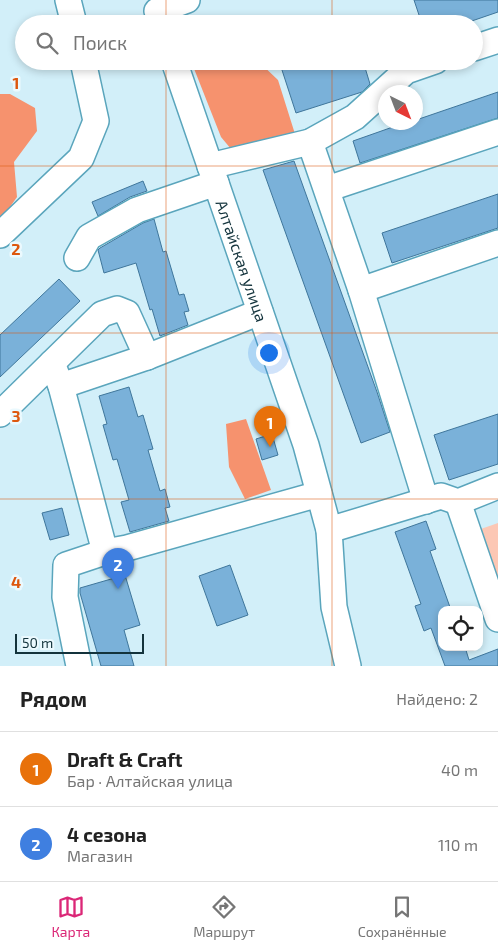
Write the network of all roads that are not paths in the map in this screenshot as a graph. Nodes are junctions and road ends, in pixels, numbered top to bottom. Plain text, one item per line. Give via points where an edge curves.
1 (68, 0) edge
2 (187, 0) edge
3 (157, 12) edge
4 (72, 15) edge
5 (498, 40) edge
6 (483, 45) edge
7 (85, 70) edge
8 (177, 70) edge
9 (400, 70) edge
10 (498, 132) edge
11 (310, 142) junction
12 (213, 174) junction
13 (327, 189) junction
14 (0, 235) edge
15 (498, 243) edge
16 (77, 258) dead end
17 (361, 290) junction
18 (260, 312) junction
19 (147, 356) junction
20 (52, 363) junction
21 (61, 386) junction
22 (0, 414) edge
23 (498, 486) edge
24 (319, 494) junction
25 (426, 501) junction
26 (458, 502) junction
27 (329, 530) junction
28 (105, 552) junction
29 (498, 619) edge
30 (78, 666) edge
31 (348, 666) edge

1 - 4 street
2 - 3 street
5 - 6 street
7 - 14 street via 96,121 81,158
8 - 12 street, Алтайская улица
9 - 11 street via 355,117
10 - 13 street
11 - 12 street
11 - 13 street
12 - 16 street via 89,237
12 - 18 street, Алтайская улица
13 - 17 street
15 - 17 street
17 - 25 street
18 - 19 street
18 - 24 street, Алтайская улица via 306,445
19 - 20 street via 127,313 117,309 102,314
19 - 21 street
20 - 21 street
20 - 22 street
21 - 28 street
23 - 26 street
24 - 27 street, Алтайская улица
24 - 28 street
25 - 26 street via 441,496
25 - 27 street
26 - 29 street
27 - 31 street, Алтайская улица via 334,607
28 - 30 street via 66,565 65,597

